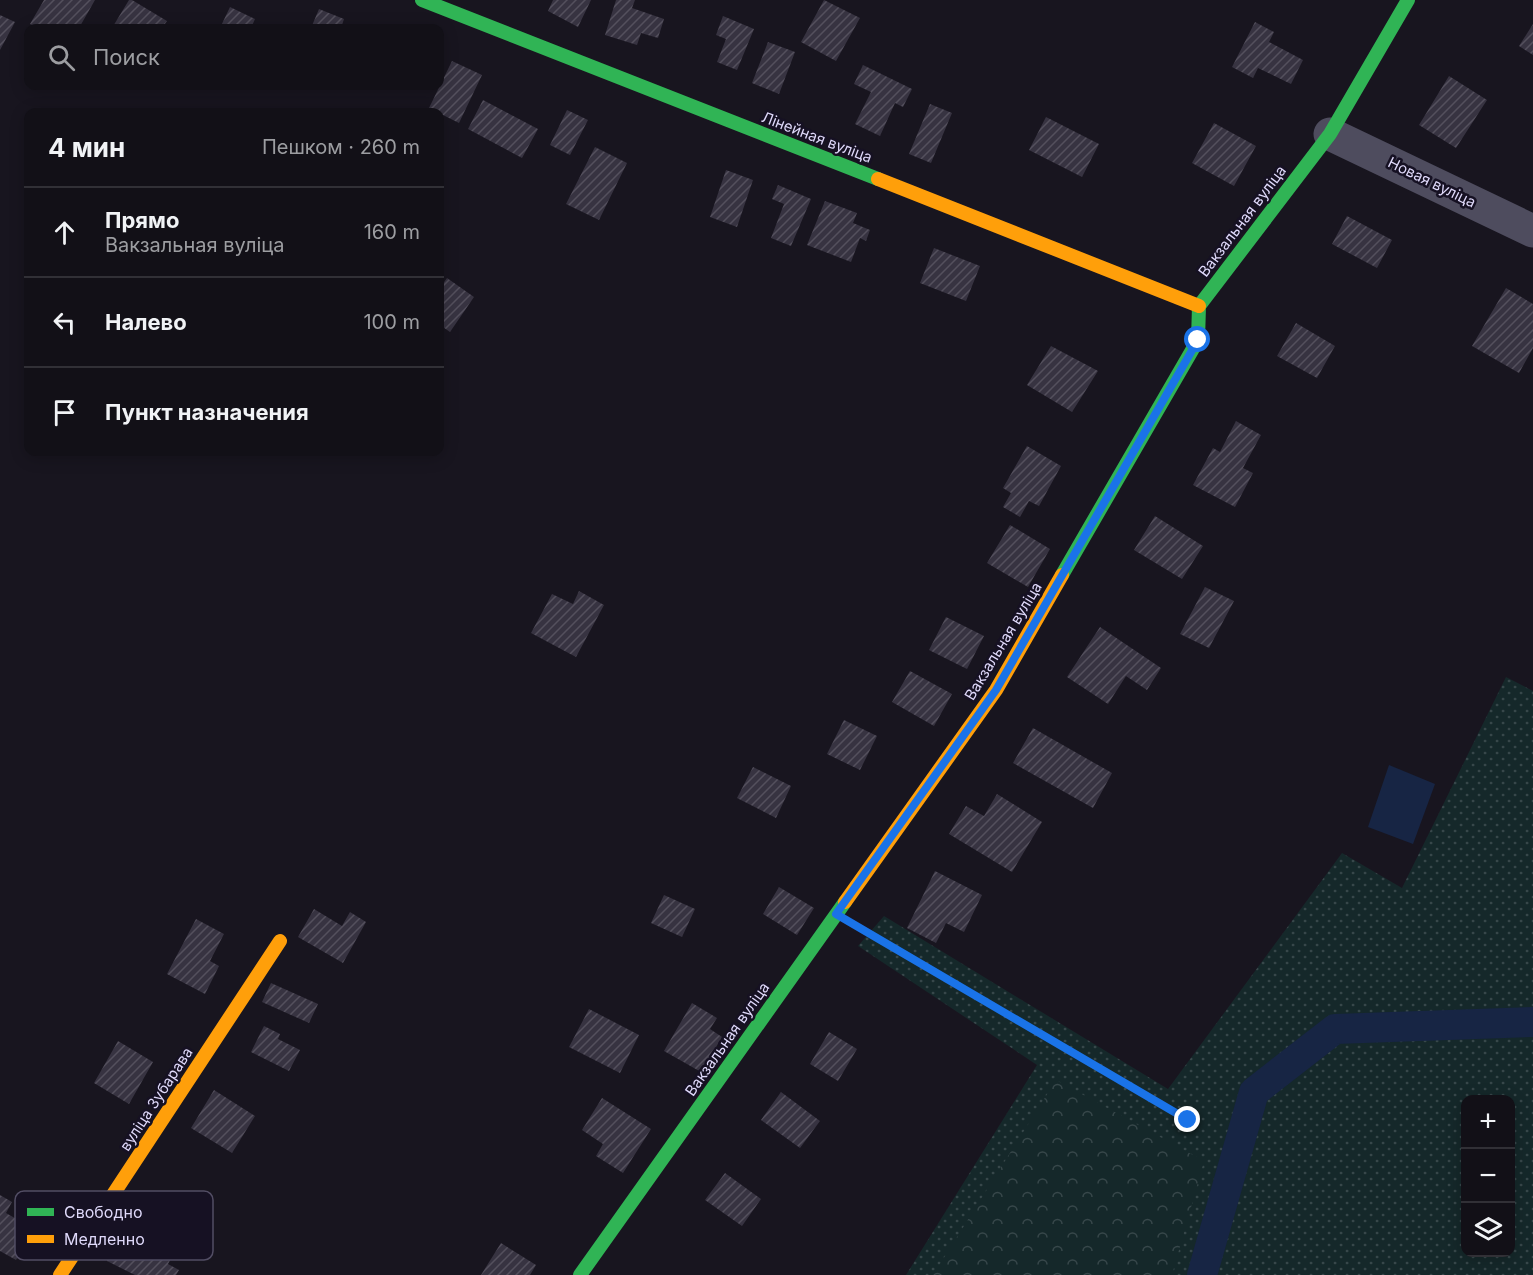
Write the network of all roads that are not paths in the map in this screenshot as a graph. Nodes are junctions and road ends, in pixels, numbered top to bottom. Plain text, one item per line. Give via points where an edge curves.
1 (422, 0) edge
2 (1408, 0) edge
3 (1330, 134) junction
4 (1533, 231) edge
5 (1199, 306) junction
6 (280, 941) dead end
7 (115, 1191) edge
8 (70, 1260) edge
9 (60, 1275) edge
10 (580, 1275) edge

1 - 5 street, Лінейная вуліца
2 - 3 street, Вакзальная вуліца
3 - 4 street, Новая вуліца
3 - 5 street, Вакзальная вуліца
5 - 10 street, Вакзальная вуліца via 1198,340 996,690
6 - 7 street, вуліца Зубарава
8 - 9 street, вуліца Зубарава

